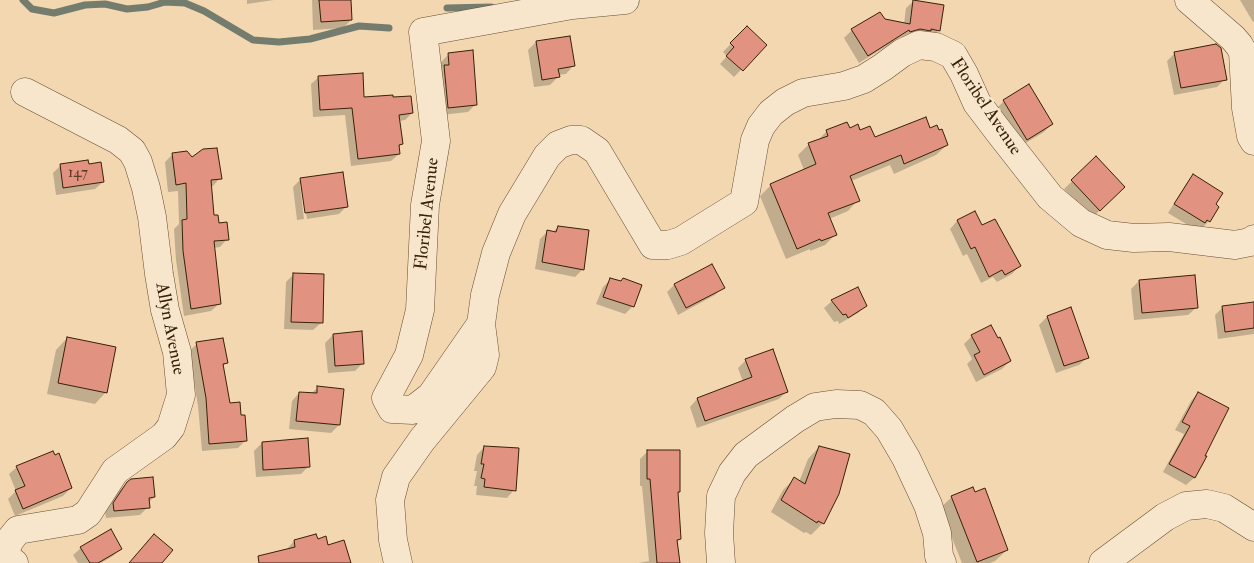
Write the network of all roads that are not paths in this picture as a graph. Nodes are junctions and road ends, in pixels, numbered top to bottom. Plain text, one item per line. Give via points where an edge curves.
1 (625, 0) edge
2 (1189, 0) edge
3 (572, 2) edge
4 (26, 92) dead end
5 (1254, 141) edge
6 (1254, 239) edge
7 (481, 324) junction
8 (1254, 527) edge
9 (14, 563) edge
10 (398, 563) edge
11 (721, 563) edge
12 (942, 563) edge
13 (1103, 563) edge

1 - 3 street, Floribel Avenue
2 - 5 street via 1233,38 1243,52 1246,108
3 - 7 street, Floribel Avenue via 423,32 436,141 425,206 420,310 408,355 386,398 392,409 414,410 431,396
4 - 9 street, Allyn Avenue via 132,150 146,188 152,217 158,274 176,352 181,394 171,427 164,436 115,471 88,513 78,520 18,530 5,551 9,561
6 - 7 street, Floribel Avenue via 1235,245 1169,237 1134,238 1107,235 1081,223 1050,197 999,132 978,103 952,55 936,47 919,45 864,79 803,93 771,113 755,140 744,202 681,241 668,245 653,245 597,150 581,140 558,145 547,156 512,214 484,295
7 - 10 street, Floribel Avenue via 485,355 482,367 396,477 390,500
8 - 13 street via 1224,508 1207,504 1186,506 1164,516
11 - 12 street via 718,533 721,496 732,473 746,455 795,419 815,407 836,404 860,406 874,412 889,429 925,498 937,533

